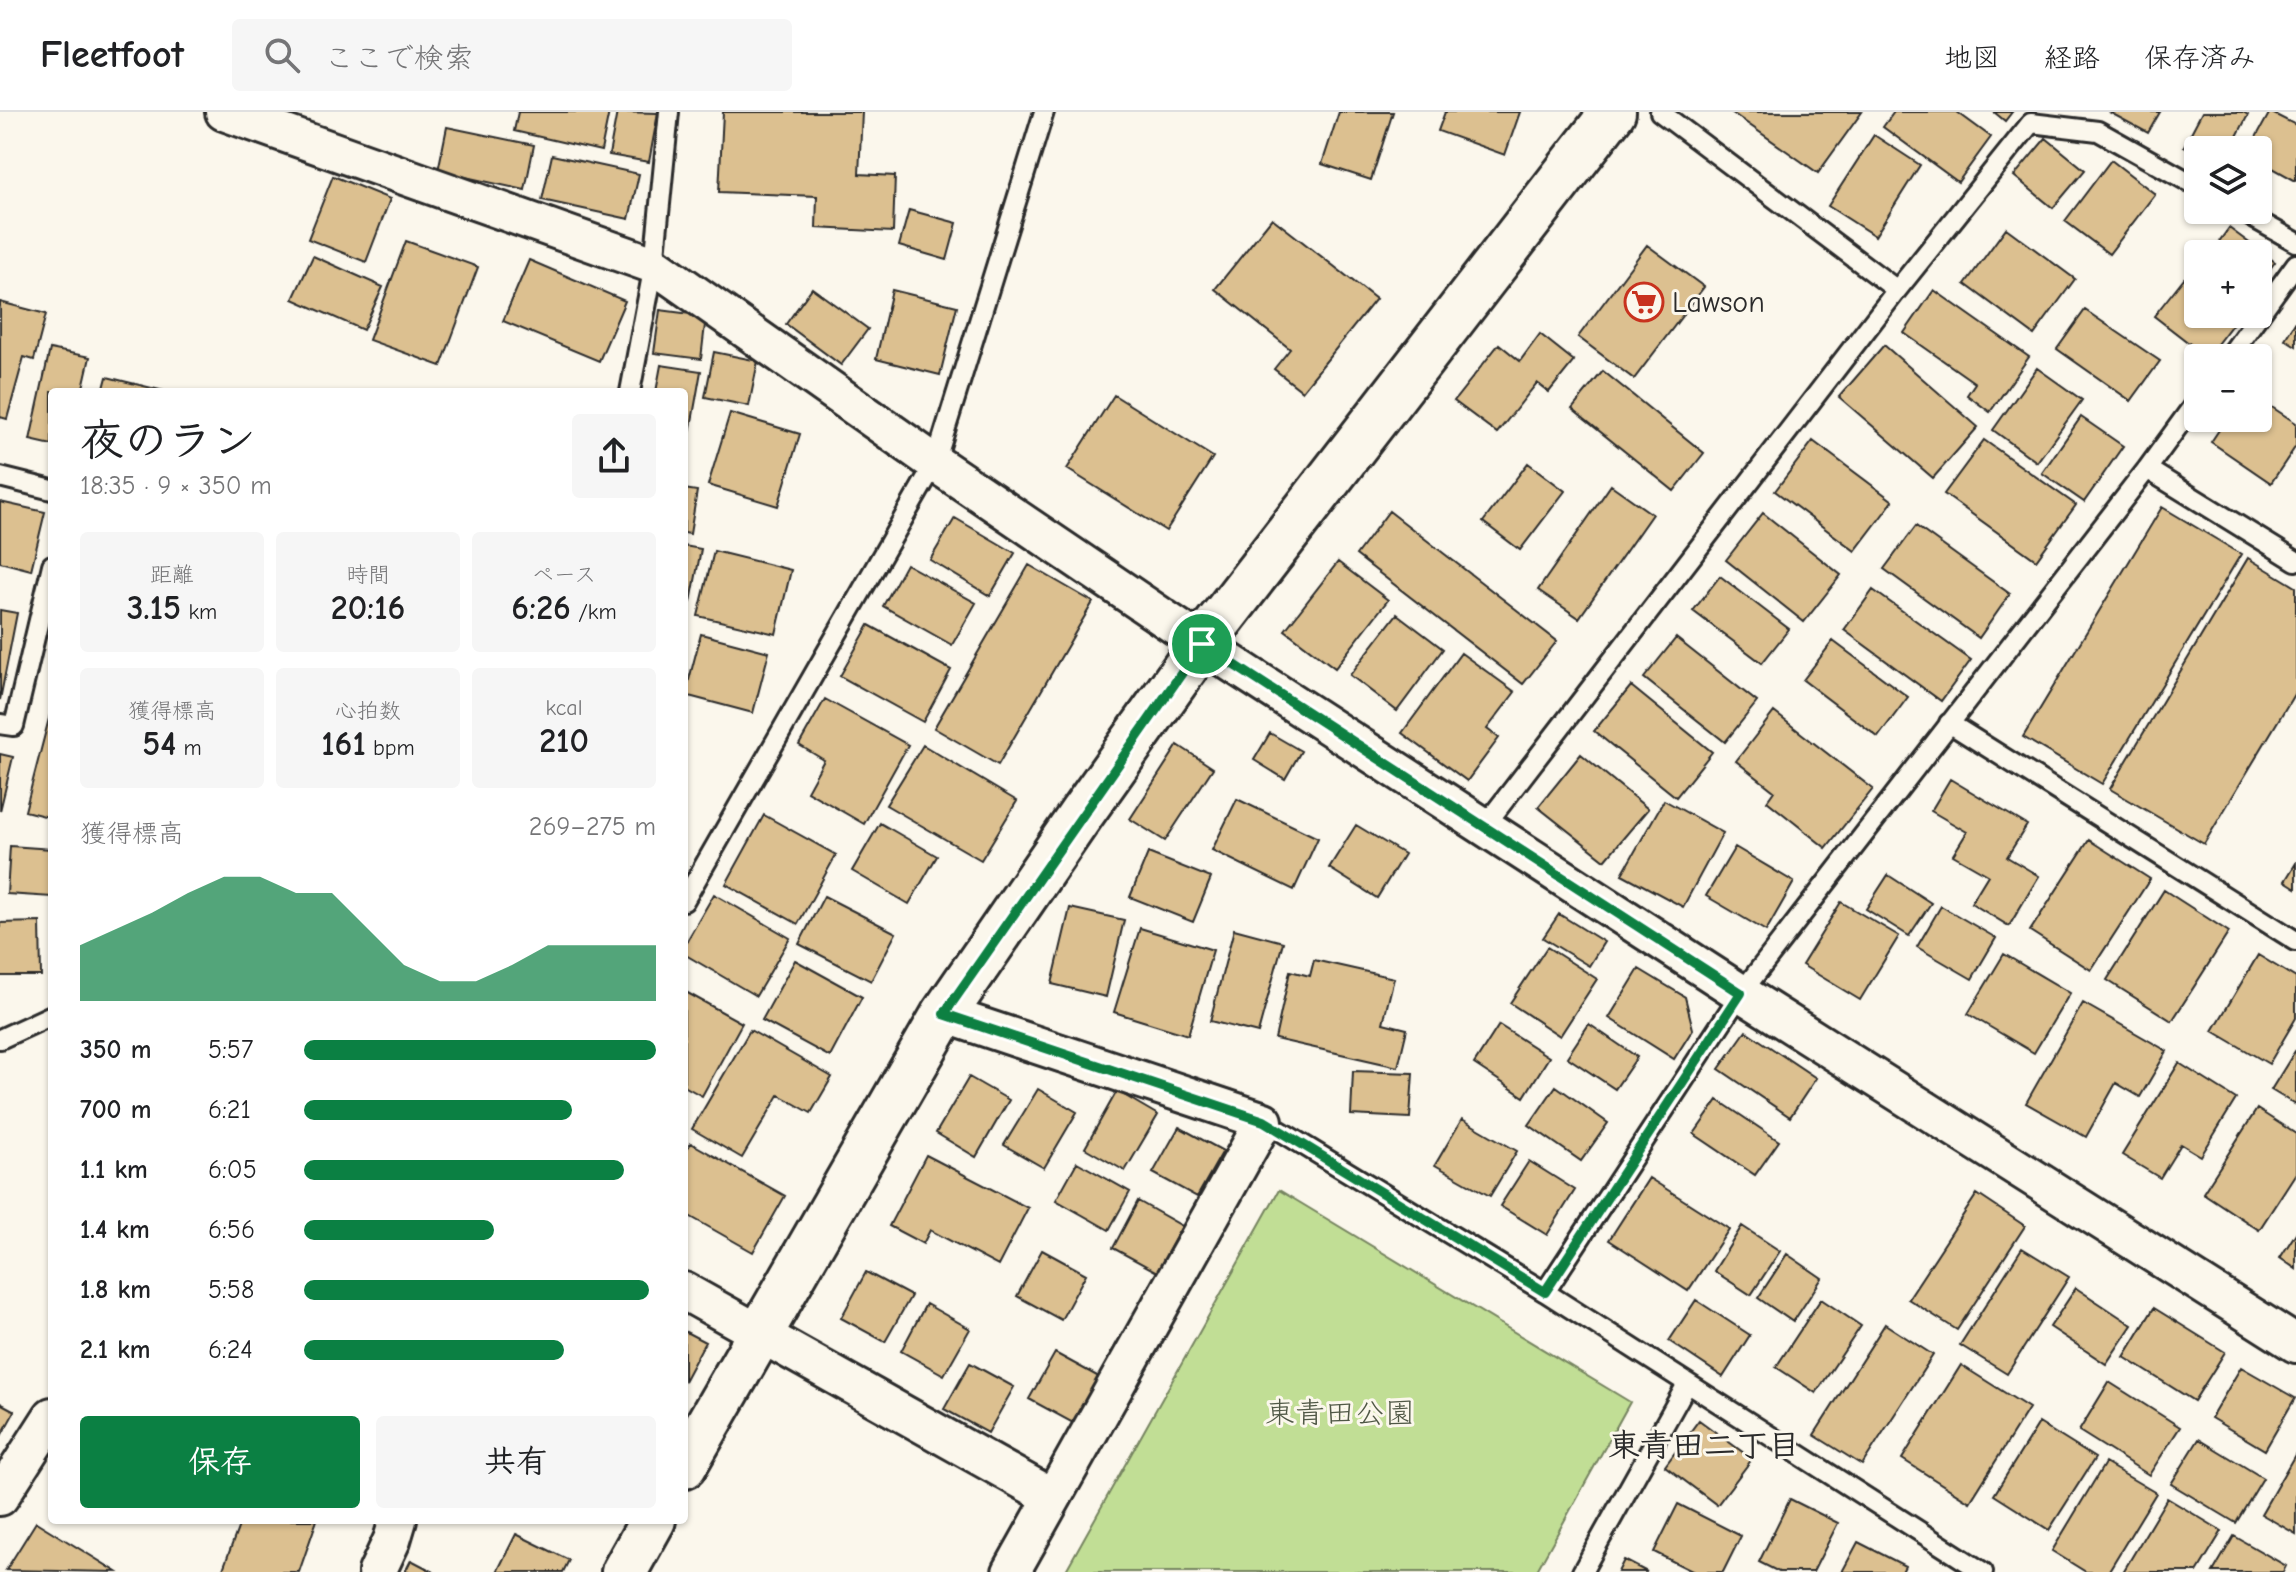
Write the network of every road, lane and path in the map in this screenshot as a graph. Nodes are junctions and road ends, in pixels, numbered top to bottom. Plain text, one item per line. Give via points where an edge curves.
1 (224, 112) edge
2 (669, 112) edge
3 (1044, 112) edge
4 (1613, 112) edge
5 (1660, 112) edge
6 (2184, 179) edge
7 (2264, 224) edge
8 (2296, 242) edge
9 (2296, 264) edge
10 (654, 265) junction
11 (1897, 290) junction
12 (2238, 344) edge
13 (631, 388) edge
14 (2184, 418) edge
15 (935, 463) junction
16 (2147, 469) junction
17 (0, 477) edge
18 (48, 489) edge
19 (2296, 561) edge
20 (48, 582) edge
21 (1202, 644) junction
22 (1949, 723) junction
23 (0, 724) edge
24 (1483, 828) junction
25 (688, 894) edge
26 (2296, 941) edge
27 (1741, 993) junction
28 (944, 1014) junction
29 (48, 1017) edge
30 (0, 1039) edge
31 (1264, 1121) junction
32 (1545, 1292) junction
33 (688, 1293) edge
34 (759, 1333) junction
35 (2296, 1344) edge
36 (1687, 1384) junction
37 (48, 1422) edge
38 (688, 1459) edge
39 (0, 1497) edge
40 (1052, 1497) junction
41 (397, 1524) edge
42 (651, 1524) edge
43 (377, 1572) edge
44 (624, 1572) edge
45 (1011, 1572) edge
46 (1582, 1572) edge
47 (1983, 1572) edge

1 - 10 street
2 - 10 lane
3 - 15 lane
4 - 21 street
5 - 11 lane
6 - 11 lane via 2098,131 2031,123
7 - 8 lane
9 - 12 lane
10 - 13 lane
10 - 15 street
11 - 24 lane
14 - 16 lane
15 - 21 street
15 - 25 lane
16 - 19 lane
16 - 22 lane
17 - 18 lane
20 - 23 lane via 14,726
21 - 24 street
21 - 28 street
22 - 26 lane
22 - 27 lane
24 - 27 street
27 - 32 lane
27 - 35 street
28 - 31 street
28 - 34 street
29 - 30 lane
31 - 32 lane
31 - 40 street
32 - 36 lane
33 - 34 street
34 - 38 street
34 - 40 street
36 - 46 lane
36 - 47 lane
37 - 39 street
40 - 45 street
41 - 43 street
42 - 44 street

